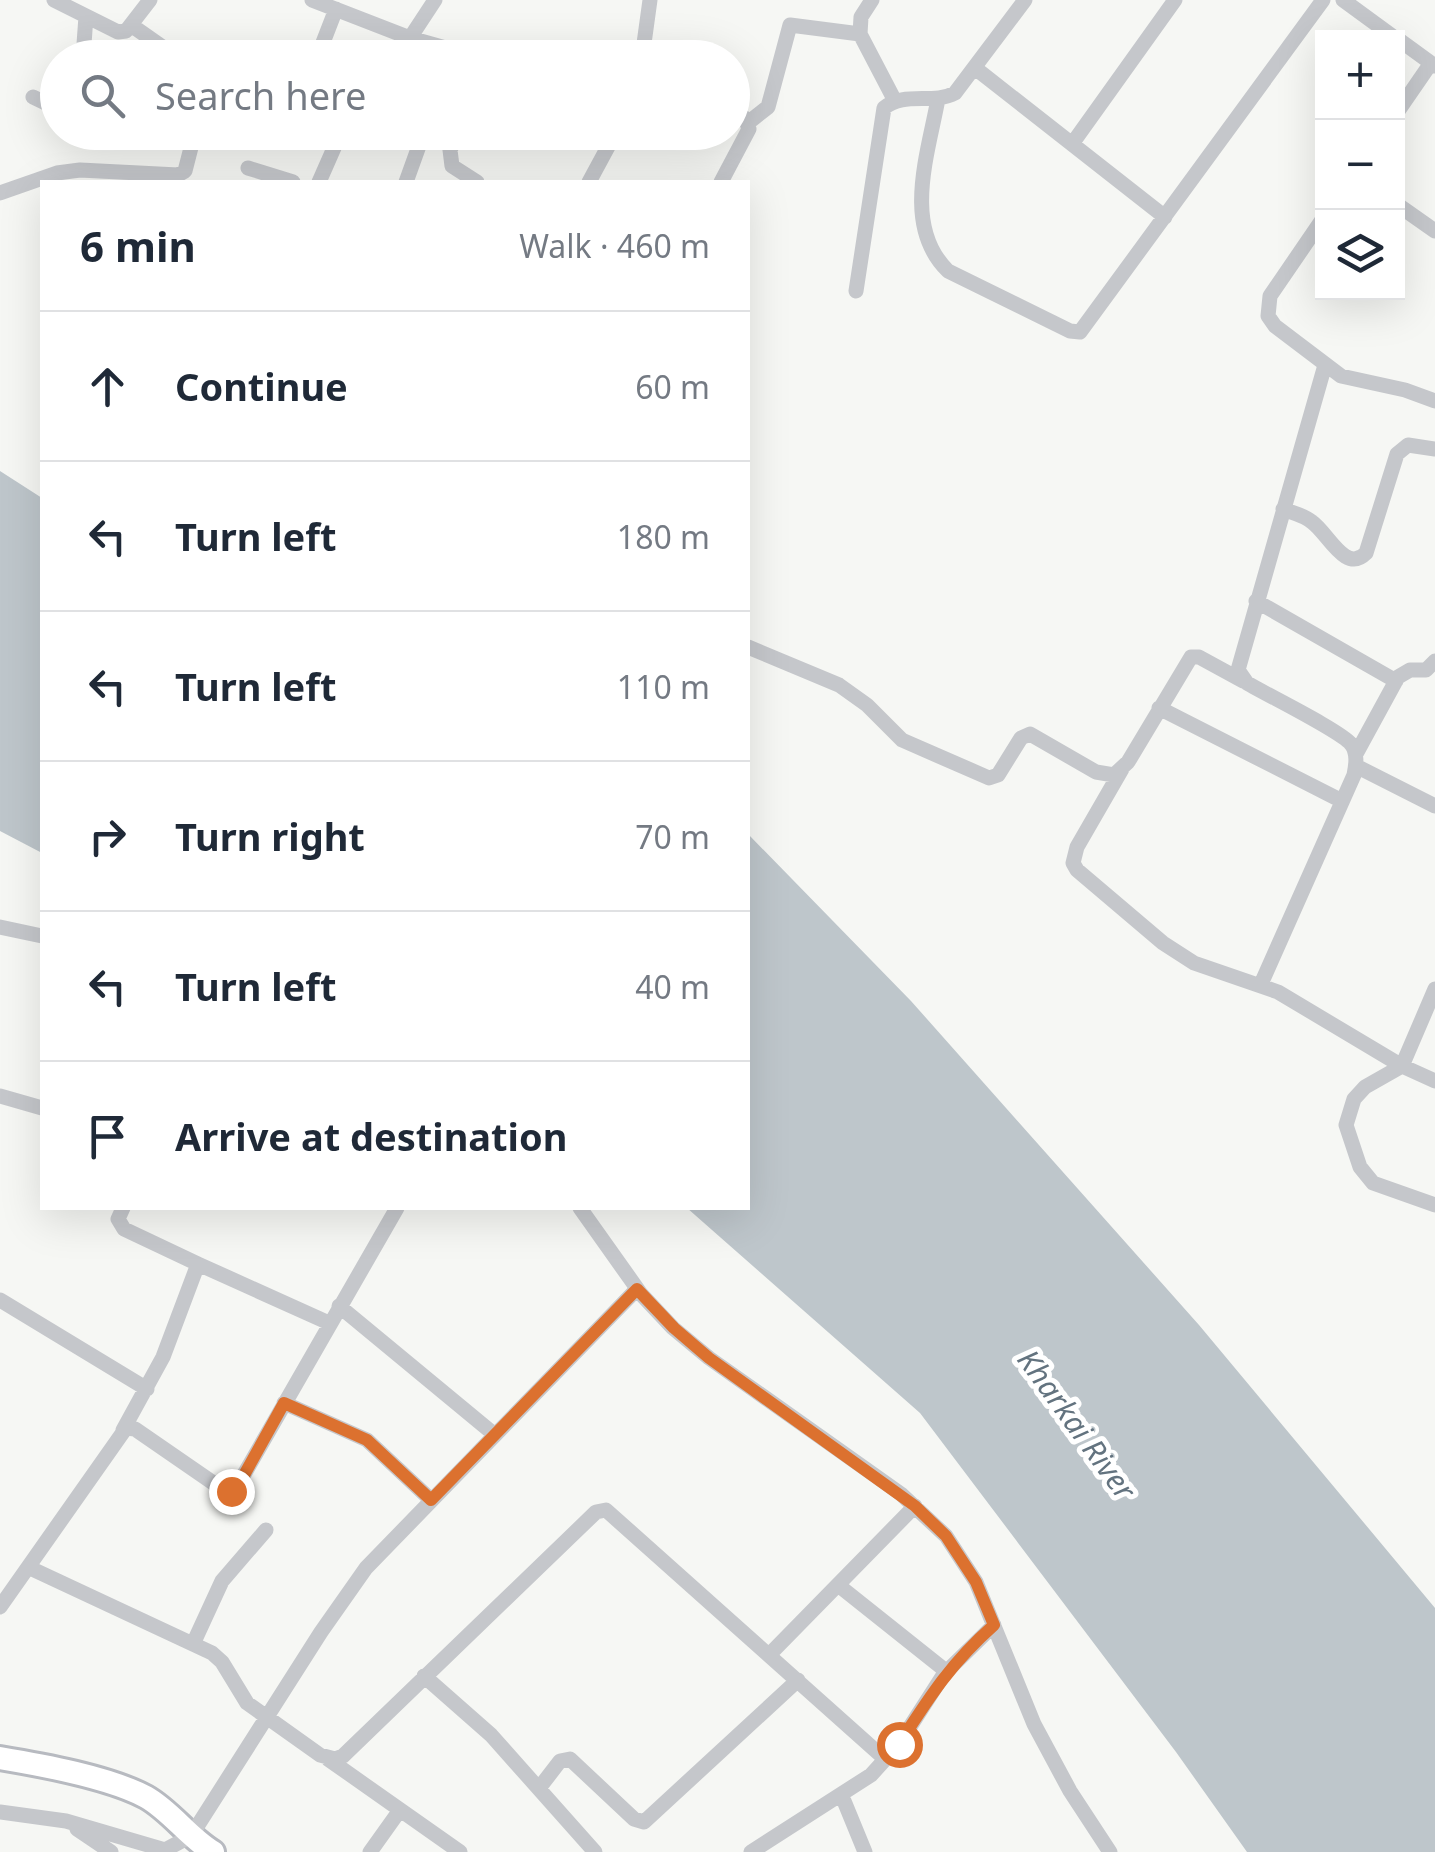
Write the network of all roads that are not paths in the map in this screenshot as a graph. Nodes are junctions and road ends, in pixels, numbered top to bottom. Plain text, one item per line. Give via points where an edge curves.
1 (54, 0) edge
2 (150, 0) edge
3 (312, 0) edge
4 (435, 0) edge
5 (650, 0) edge
6 (872, 0) edge
7 (1001, 0) edge
8 (1175, 0) edge
9 (1322, 0) edge
10 (1343, 0) edge
11 (1021, 6) edge
12 (336, 9) junction
13 (86, 16) junction
14 (131, 25) junction
15 (1385, 30) edge
16 (860, 34) junction
17 (410, 38) junction
18 (84, 40) edge
19 (152, 40) edge
20 (324, 40) edge
21 (415, 40) edge
22 (644, 40) edge
23 (1405, 45) edge
24 (1433, 65) edge
25 (975, 68) junction
26 (33, 97) dead end
27 (938, 99) junction
28 (40, 100) edge
29 (894, 100) junction
30 (1405, 102) edge
31 (750, 121) edge
32 (1072, 144) junction
33 (191, 150) edge
34 (332, 150) edge
35 (418, 150) edge
36 (450, 150) edge
37 (607, 150) edge
38 (738, 150) edge
39 (248, 168) dead end
40 (287, 180) edge
41 (320, 180) edge
42 (407, 180) edge
43 (474, 180) edge
44 (591, 180) edge
45 (723, 180) edge
46 (0, 194) edge
47 (1405, 210) edge
48 (1165, 217) junction
49 (1315, 230) edge
50 (1435, 231) edge
51 (856, 292) dead end
52 (1325, 365) junction
53 (1435, 400) edge
54 (1435, 450) edge
55 (1283, 509) junction
56 (1256, 600) junction
57 (750, 648) edge
58 (1435, 661) edge
59 (1396, 681) junction
60 (1247, 684) junction
61 (1160, 708) junction
62 (1356, 760) junction
63 (1122, 769) junction
64 (1342, 800) junction
65 (1435, 806) edge
66 (0, 927) edge
67 (40, 936) edge
68 (1261, 984) junction
69 (1435, 989) edge
70 (1402, 1066) junction
71 (1435, 1081) edge
72 (0, 1096) edge
73 (40, 1107) edge
74 (1435, 1205) edge
75 (122, 1210) edge
76 (396, 1210) edge
77 (581, 1210) edge
78 (198, 1264) junction
79 (637, 1289) junction
80 (0, 1300) edge
81 (339, 1306) junction
82 (329, 1323) junction
83 (147, 1390) junction
84 (284, 1403) junction
85 (122, 1430) junction
86 (495, 1435) junction
87 (431, 1500) junction
88 (915, 1506) junction
89 (266, 1530) dead end
90 (30, 1568) junction
91 (838, 1585) junction
92 (0, 1607) edge
93 (994, 1625) junction
94 (193, 1644) junction
95 (769, 1654) junction
96 (946, 1672) junction
97 (424, 1676) junction
98 (798, 1680) junction
99 (268, 1718) junction
100 (0, 1758) edge
101 (328, 1759) junction
102 (886, 1759) junction
103 (540, 1787) junction
104 (842, 1796) junction
105 (400, 1810) junction
106 (0, 1812) edge
107 (66, 1822) junction
108 (201, 1846) edge
109 (163, 1851) edge
110 (111, 1852) edge
111 (370, 1852) edge
112 (460, 1852) edge
113 (596, 1852) edge
114 (751, 1852) edge
115 (864, 1852) edge
116 (1110, 1852) edge

1 - 13 street
2 - 14 street
3 - 12 street
4 - 17 street
5 - 22 street
6 - 16 street
7 - 11 street
8 - 32 street
9 - 48 street
10 - 15 street
11 - 25 street
12 - 17 street
12 - 20 street
13 - 14 street via 118,32
13 - 18 street
14 - 19 street
16 - 29 street
16 - 31 street via 790,25 768,107
17 - 21 street
23 - 24 street
24 - 30 street
25 - 27 street via 956,93
25 - 32 street
26 - 28 street
27 - 29 street
27 - 48 street via 921,211 928,245 948,270 1080,332
29 - 51 street via 881,115
32 - 48 street
33 - 46 street via 186,171 178,175 80,170
34 - 41 street
35 - 42 street
36 - 43 street via 452,166
37 - 44 street
38 - 45 street
39 - 40 street
47 - 50 street
49 - 52 street via 1267,306 1275,326
52 - 53 street via 1356,382
52 - 55 street
54 - 55 street via 1408,445 1397,454 1360,559 1341,554 1314,523
55 - 56 street
56 - 59 street
56 - 60 street via 1238,662
57 - 63 street via 839,684 902,740 982,776 998,775 1030,734 1096,772 1114,775
58 - 59 street
59 - 62 street
60 - 61 street via 1191,657
60 - 62 street via 1344,738
61 - 63 street
61 - 64 street
62 - 64 street
62 - 65 street
63 - 68 street via 1077,846 1077,870 1194,962
64 - 68 street
66 - 67 street
68 - 70 street
69 - 70 street
70 - 71 street
70 - 74 street via 1365,1087 1346,1126 1373,1183
72 - 73 street
75 - 78 street via 124,1229
76 - 81 street
77 - 79 street
78 - 82 street
78 - 83 street
79 - 86 street
79 - 88 street via 709,1358
80 - 83 street
81 - 82 street
81 - 86 street
82 - 84 street
83 - 85 street
84 - 85 street via 231,1491 135,1428
84 - 87 street via 367,1440
85 - 90 street
86 - 87 street
87 - 99 street via 346,1593
88 - 91 street
88 - 93 street via 946,1536
89 - 94 street via 222,1581
90 - 92 street
90 - 94 street
91 - 95 street
91 - 96 street
93 - 96 street
93 - 116 street via 1034,1724
94 - 99 street via 222,1662 240,1695
95 - 97 street via 602,1509
95 - 98 street
96 - 102 street
97 - 101 street via 343,1756
97 - 103 street
98 - 102 street
98 - 103 street via 644,1822 570,1760 560,1762
99 - 101 street
99 - 108 street
100 - 108 main road via 148,1798
101 - 105 street
102 - 104 street
103 - 113 street
104 - 114 street
104 - 115 street
105 - 111 street
105 - 112 street
106 - 107 street
107 - 109 street
107 - 110 street
108 - 109 street

